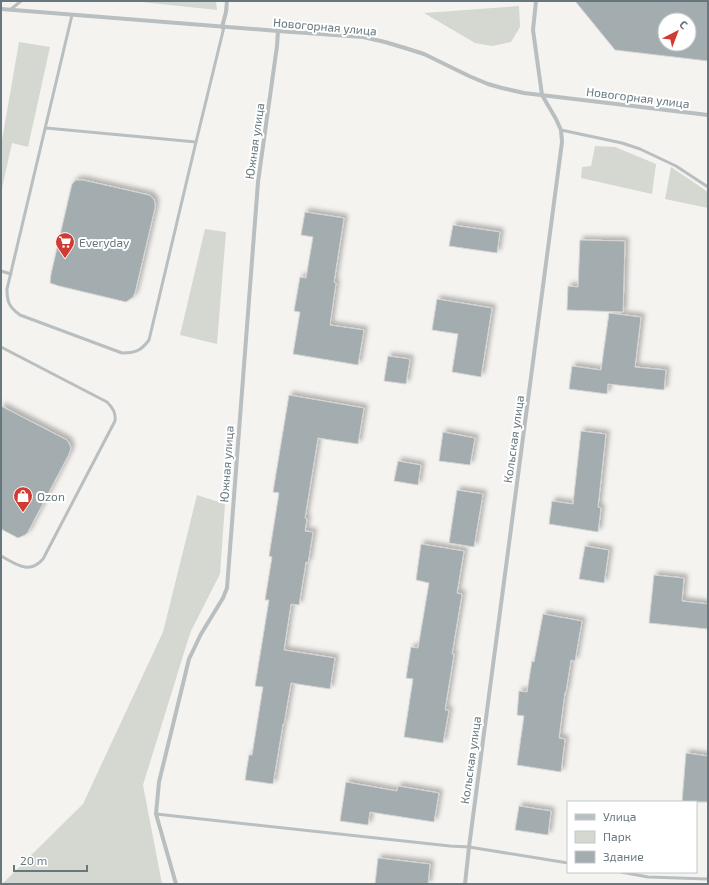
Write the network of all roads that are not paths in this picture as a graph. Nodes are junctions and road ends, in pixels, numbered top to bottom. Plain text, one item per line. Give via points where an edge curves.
1 (21, 1) edge
2 (227, 1) edge
3 (536, 1) edge
4 (1, 9) edge
5 (10, 10) junction
6 (72, 15) junction
7 (223, 27) junction
8 (278, 31) junction
9 (542, 95) junction
10 (708, 115) edge
11 (46, 128) junction
12 (561, 130) junction
13 (196, 142) junction
14 (708, 187) edge
15 (1, 271) edge
16 (11, 274) junction
17 (1, 347) edge
18 (1, 556) edge
19 (156, 814) junction
20 (469, 847) junction
21 (567, 863) edge
22 (628, 873) edge
23 (708, 880) edge
24 (176, 884) edge
25 (465, 884) edge

1 - 5 lane
2 - 7 street
3 - 9 street, Кольская улица via 533,30
4 - 5 street, Новогорная улица
5 - 6 street, Новогорная улица
6 - 7 street, Новогорная улица
6 - 11 lane
7 - 8 street, Новогорная улица
7 - 13 lane
8 - 9 street, Новогорная улица via 363,37 385,42 424,54 488,84
8 - 19 street, Южная улица via 258,182 227,588 189,659 159,782
9 - 10 street, Новогорная улица
9 - 12 street, Кольская улица
11 - 13 lane
11 - 16 lane
12 - 14 lane via 640,149 676,166
12 - 20 street, Кольская улица via 562,142
13 - 16 lane via 149,340 138,351 122,353 20,315 8,303 7,289
15 - 16 lane
17 - 18 lane via 107,402 116,417 39,564 26,568
19 - 20 lane
19 - 24 street, Южная улица
20 - 21 lane
20 - 25 street, Кольская улица
22 - 23 lane

